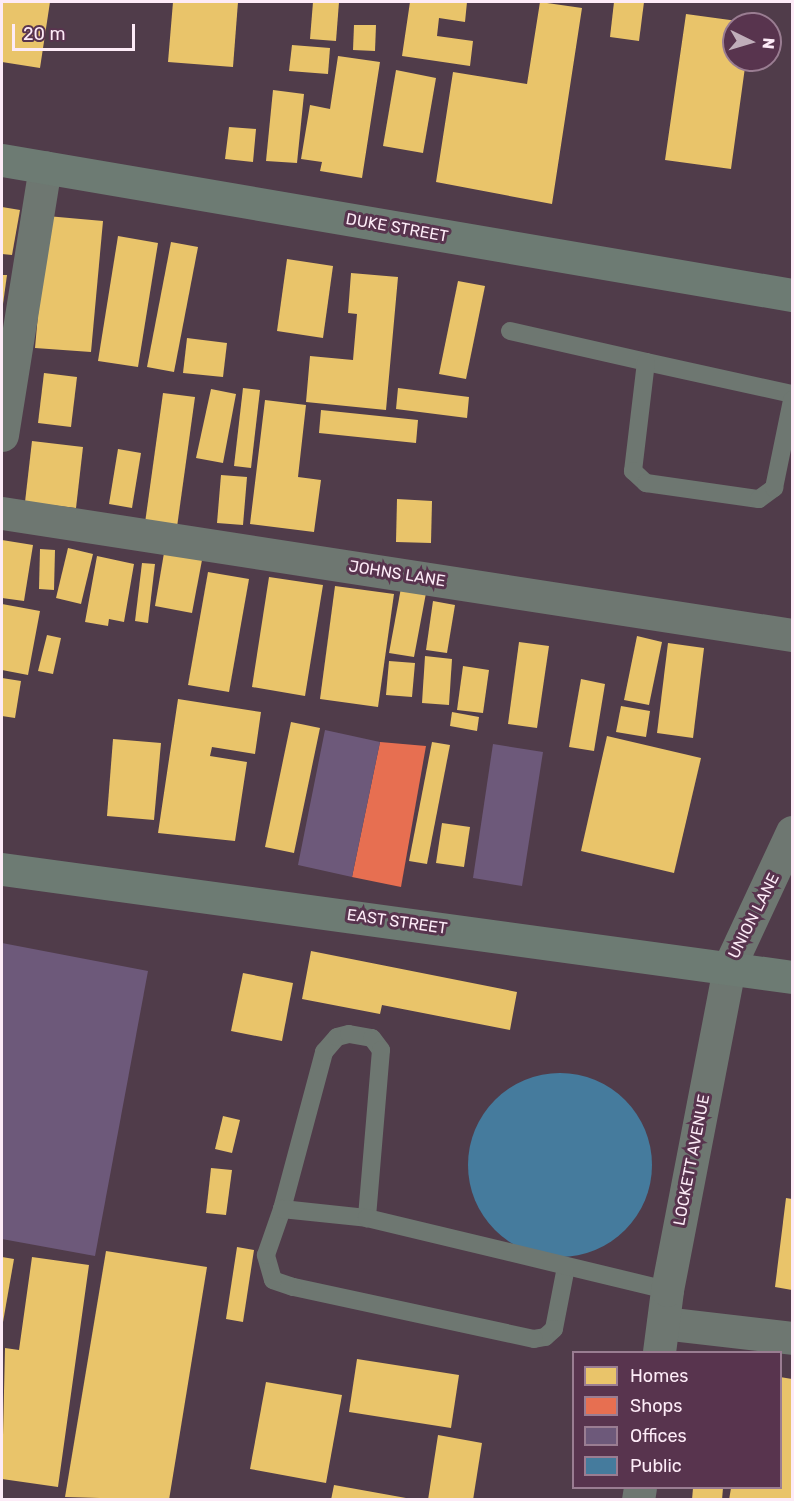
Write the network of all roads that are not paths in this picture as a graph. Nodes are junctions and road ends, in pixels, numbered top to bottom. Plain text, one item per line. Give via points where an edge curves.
1 (2, 160) edge
2 (45, 167) junction
3 (792, 296) edge
4 (510, 331) dead end
5 (646, 362) junction
6 (792, 394) edge
7 (792, 400) edge
8 (2, 435) edge
9 (2, 513) edge
10 (792, 635) edge
11 (792, 832) edge
12 (2, 869) edge
13 (729, 967) junction
14 (792, 977) edge
15 (282, 1209) junction
16 (367, 1218) junction
17 (566, 1267) junction
18 (667, 1290) junction
19 (661, 1338) edge
20 (792, 1338) edge

1 - 2 main road, DUKE STREET
2 - 3 main road, DUKE STREET
2 - 8 street
4 - 5 lane
5 - 6 lane
5 - 7 lane via 633,471 646,483 759,499 767,495 774,488
9 - 10 street, JOHNS LANE
11 - 13 street, UNION LANE
12 - 13 main road, EAST STREET
13 - 14 main road, EAST STREET
13 - 18 street, LOCKETT AVENUE
15 - 16 lane
15 - 16 lane via 324,1052 337,1038 349,1034 372,1038 381,1050
15 - 17 lane via 266,1255 273,1280 534,1339 545,1337 554,1329
16 - 17 lane
17 - 18 lane
18 - 19 street, LOCKETT AVENUE
19 - 20 street

